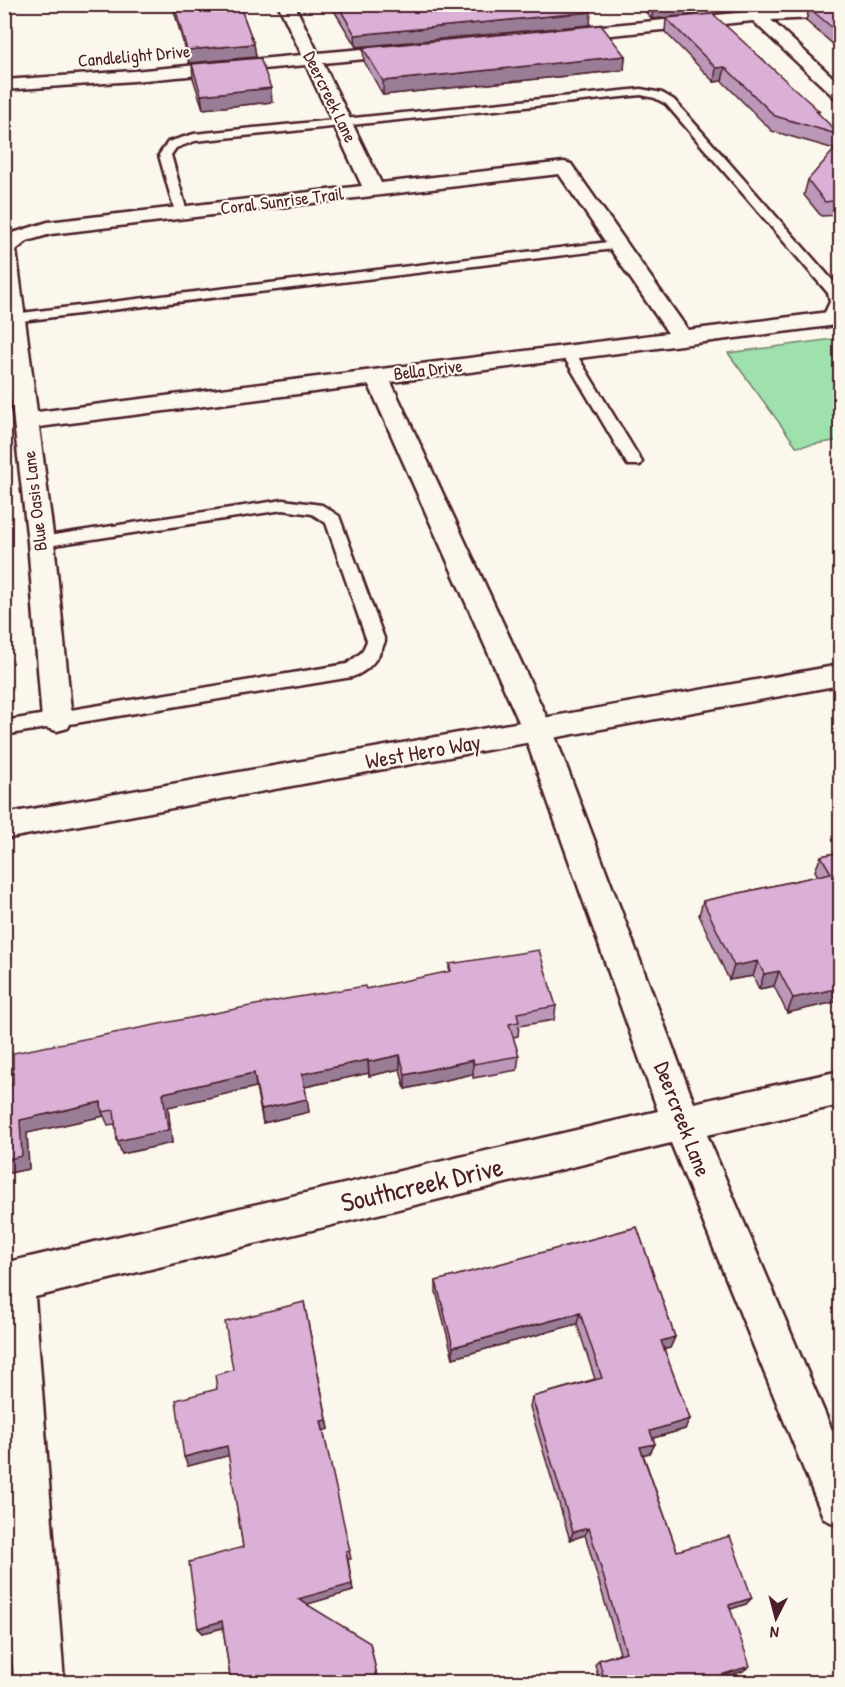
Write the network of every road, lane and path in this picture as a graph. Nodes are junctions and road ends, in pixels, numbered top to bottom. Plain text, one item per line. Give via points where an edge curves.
1 (286, 4) edge
2 (840, 12) edge
3 (757, 16) junction
4 (546, 36) edge
5 (429, 48) edge
6 (311, 59) junction
7 (4, 85) edge
8 (840, 93) edge
9 (342, 123) junction
10 (374, 190) junction
11 (181, 212) junction
12 (617, 244) junction
13 (5, 248) edge
14 (13, 318) junction
15 (830, 319) joint
16 (682, 338) junction
17 (568, 352) junction
18 (377, 377) junction
19 (26, 421) junction
20 (634, 462) dead end
21 (41, 542) junction
22 (840, 675) edge
23 (57, 720) junction
24 (4, 728) edge
25 (538, 731) junction
26 (4, 827) edge
27 (840, 1088) edge
28 (682, 1123) junction
29 (8, 1283) edge
30 (840, 1503) edge
31 (39, 1683) edge

1 - 6 street, Deercreek Lane
2 - 3 street
3 - 4 street
3 - 8 street
5 - 6 street, Candlelight Drive
6 - 7 street, Candlelight Drive
6 - 9 street, Deercreek Lane
9 - 10 street, Deercreek Lane
9 - 11 lane via 194,138 172,145 165,155
9 - 15 lane via 641,93 658,95 670,102 835,292 837,302
10 - 11 street, Coral Sunrise Trail
10 - 12 street, Coral Sunrise Trail via 564,168
11 - 13 street, Coral Sunrise Trail via 48,228 20,237
12 - 14 lane
12 - 16 street
13 - 14 street, Blue Oasis Lane
14 - 19 street, Blue Oasis Lane
15 - 16 street, Bella Drive
16 - 17 street, Bella Drive
17 - 18 street, Bella Drive
17 - 20 lane
18 - 19 street, Bella Drive
18 - 25 street, Deercreek Lane
19 - 21 street, Blue Oasis Lane
21 - 23 street, Blue Oasis Lane
21 - 23 lane via 283,505 316,510 333,520 375,641 370,656 352,670
22 - 25 street, West Hero Way
23 - 24 lane
25 - 26 street, West Hero Way
25 - 28 street, Deercreek Lane
27 - 28 street, Southcreek Drive
28 - 29 street, Southcreek Drive
28 - 30 street, Deercreek Lane
29 - 31 street

